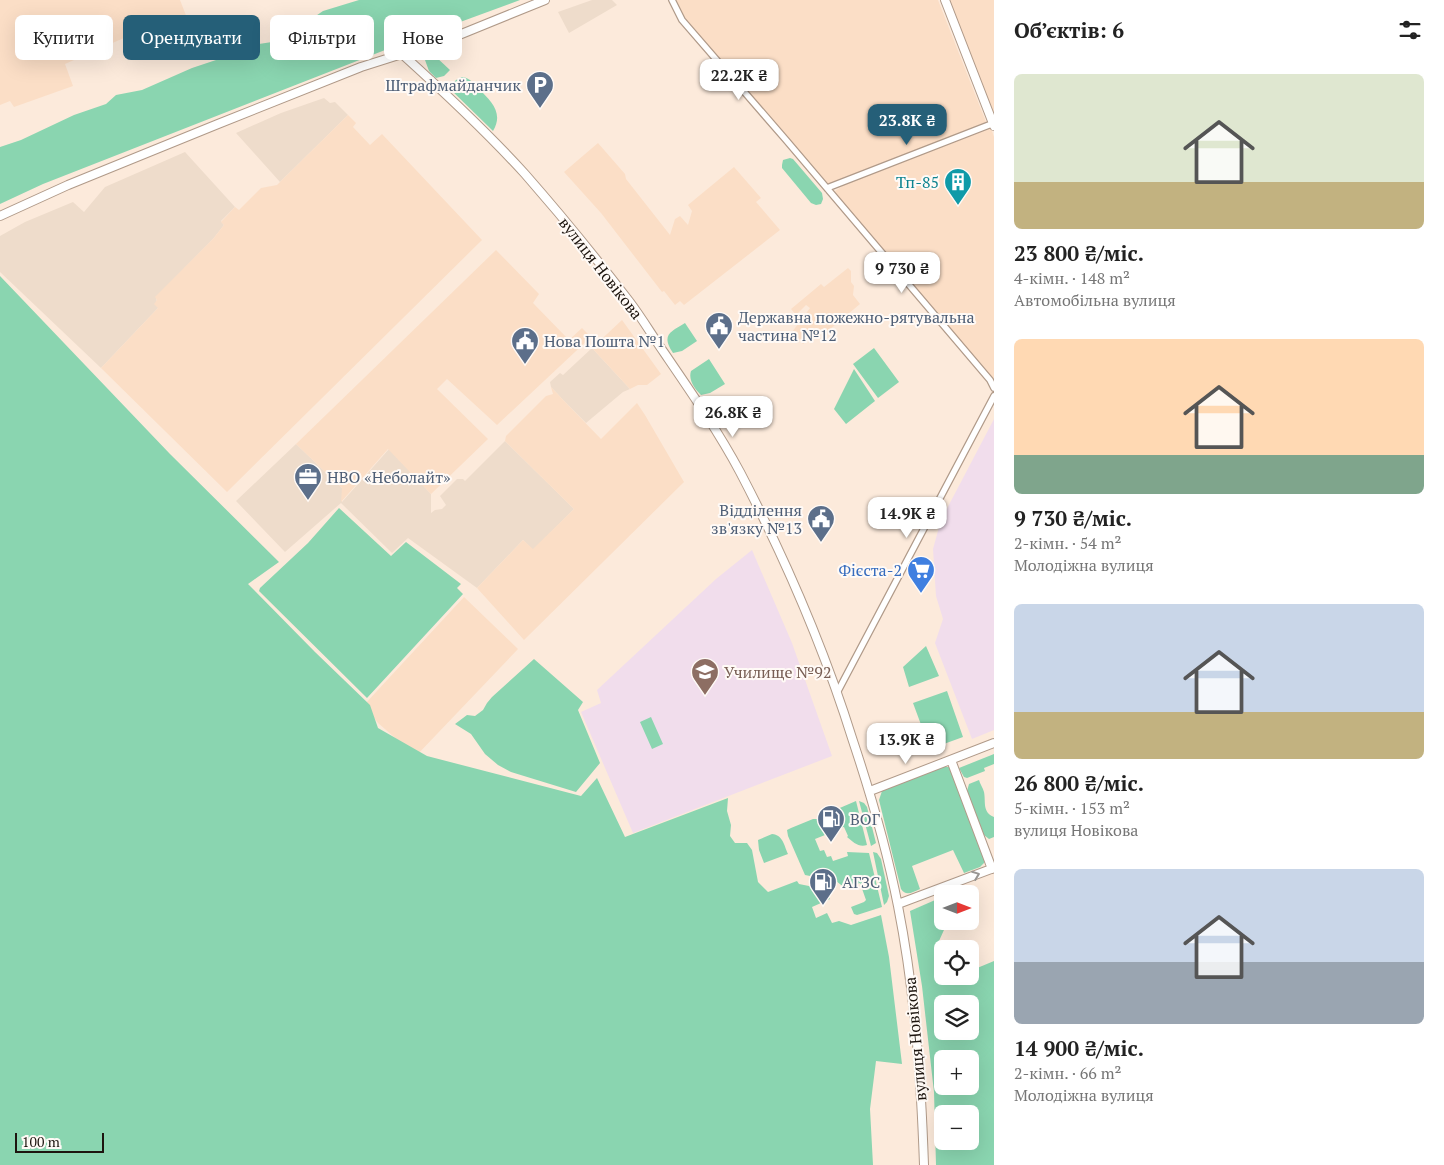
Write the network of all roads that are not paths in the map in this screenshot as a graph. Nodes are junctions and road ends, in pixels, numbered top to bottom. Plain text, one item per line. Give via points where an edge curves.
1 (545, 0) edge
2 (672, 0) edge
3 (945, 0) edge
4 (462, 34) edge
5 (384, 60) edge
6 (409, 60) edge
7 (994, 124) edge
8 (827, 188) junction
9 (0, 216) edge
10 (994, 388) edge
11 (994, 396) edge
12 (838, 691) junction
13 (994, 743) edge
14 (951, 760) junction
15 (870, 791) junction
16 (993, 868) edge
17 (898, 904) junction
18 (924, 1165) edge

1 - 4 main road
2 - 8 street via 682,20
3 - 7 main road
5 - 9 main road via 79,180
6 - 12 main road, вулиця Новікова via 523,172 632,305 739,471 780,553
7 - 8 street
8 - 10 street
11 - 12 street
12 - 15 main road, вулиця Новікова
13 - 14 main road
14 - 15 main road
14 - 16 main road
15 - 17 main road, вулиця Новікова
17 -> 16 main road
17 - 18 main road, вулиця Новікова via 918,1045

